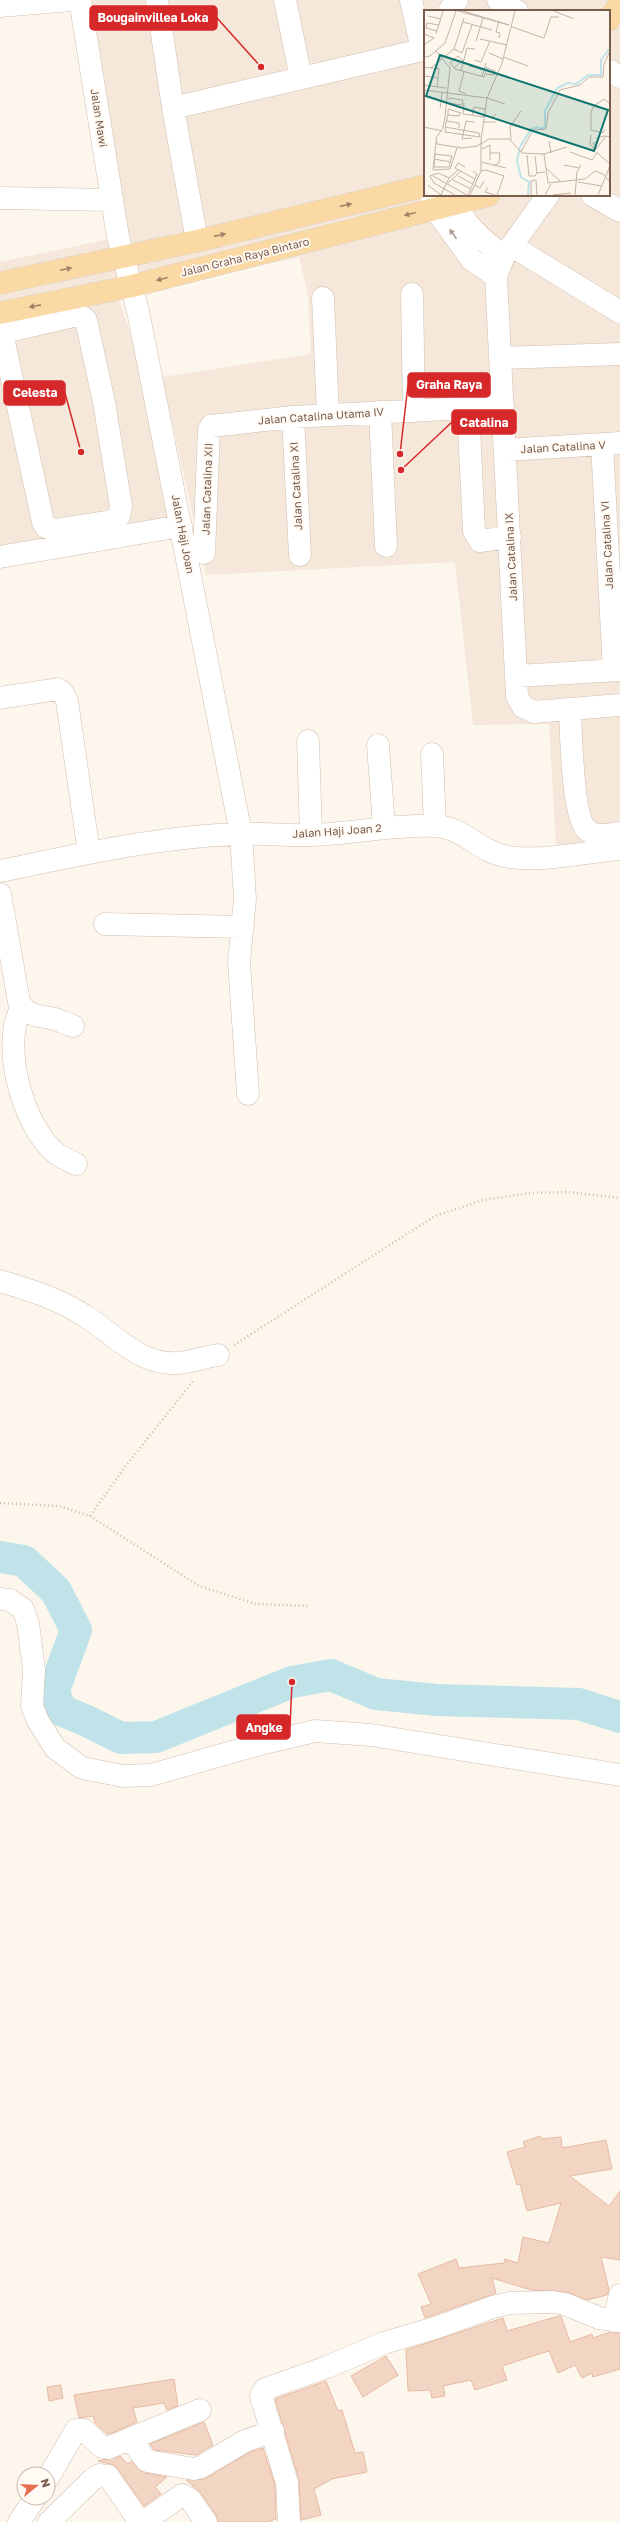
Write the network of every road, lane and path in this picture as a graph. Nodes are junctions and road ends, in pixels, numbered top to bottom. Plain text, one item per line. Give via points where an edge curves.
1 (71, 0) edge
2 (80, 0) edge
3 (157, 0) edge
4 (285, 0) edge
5 (411, 0) edge
6 (457, 0) edge
7 (498, 0) edge
8 (620, 3) edge
9 (0, 6) edge
10 (450, 10) edge
11 (514, 10) edge
12 (610, 18) edge
13 (423, 48) edge
14 (301, 78) junction
15 (173, 108) junction
16 (424, 186) edge
17 (480, 196) edge
18 (547, 196) edge
19 (594, 196) edge
20 (0, 198) edge
21 (112, 200) junction
22 (443, 200) edge
23 (620, 211) edge
24 (197, 241) junction
25 (120, 247) junction
26 (504, 259) junction
27 (0, 283) edge
28 (132, 286) junction
29 (412, 294) dead end
30 (323, 298) dead end
31 (620, 312) edge
32 (1, 326) edge
33 (620, 354) edge
34 (501, 358) junction
35 (503, 406) junction
36 (468, 408) junction
37 (414, 411) junction
38 (380, 412) junction
39 (328, 415) junction
40 (293, 417) junction
41 (211, 426) joint
42 (611, 444) edge
43 (506, 450) junction
44 (181, 526) junction
45 (510, 537) junction
46 (386, 546) dead end
47 (204, 553) dead end
48 (300, 555) dead end
49 (0, 557) edge
50 (617, 670) edge
51 (517, 676) junction
52 (0, 698) edge
53 (620, 705) edge
54 (570, 709) junction
55 (308, 741) dead end
56 (378, 745) dead end
57 (432, 754) dead end
58 (435, 826) junction
59 (384, 827) junction
60 (620, 833) edge
61 (242, 834) junction
62 (311, 835) junction
63 (620, 849) edge
64 (89, 853) junction
65 (0, 871) edge
66 (0, 894) edge
67 (105, 924) dead end
68 (243, 927) junction
69 (22, 1006) junction
70 (73, 1026) dead end
71 (248, 1094) dead end
72 (76, 1164) dead end
73 (620, 1198) edge
74 (0, 1281) edge
75 (218, 1354) junction
76 (0, 1503) edge
77 (90, 1516) junction
78 (0, 1599) edge
79 (308, 1606) dead end
80 (620, 1775) edge
81 (620, 2295) edge
82 (617, 2321) edge
83 (200, 2410) dead end
84 (273, 2431) junction
85 (130, 2439) junction
86 (55, 2466) edge
87 (30, 2506) edge
88 (19, 2522) edge
89 (49, 2522) edge
90 (140, 2522) edge
91 (143, 2522) edge
92 (206, 2522) edge
93 (289, 2522) edge

1 - 9 street
2 - 21 street, Jalan Mawi
3 - 15 street
4 - 14 street
5 - 13 street
6 - 10 street
7 - 11 street
8 - 12 main road
13 - 14 street
14 - 15 street
15 - 24 street
24 -> 16 main road
17 - 22 main road, Jalan Graha Raya Bintaro
18 - 26 street
19 - 23 street
20 - 21 street
21 - 25 street, Jalan Mawi
22 - 26 street via 483,242
22 -> 28 main road, Jalan Graha Raya Bintaro
24 - 25 main road
27 -> 25 main road
25 - 28 street, Jalan Haji Joan
26 - 31 street
26 - 34 street, Jalan Catalina IX
28 -> 32 main road, Jalan Graha Raya Bintaro
28 - 44 street, Jalan Haji Joan
29 - 37 street
30 - 39 street
32 - 32 street via 73,316 81,316 86,320 104,402 121,506 119,516 112,521 54,530 46,527 43,522
33 - 34 street
34 - 35 street, Jalan Catalina IX
35 - 36 street, Jalan Catalina Utama IV
35 - 43 street, Jalan Catalina IX
36 - 37 street, Jalan Catalina Utama IV
36 - 45 street via 474,531 480,541
37 - 38 street, Jalan Catalina Utama IV
38 - 39 street, Jalan Catalina Utama IV
38 - 46 street
39 - 40 street, Jalan Catalina Utama IV
40 - 41 street, Jalan Catalina Utama IV
40 - 48 street, Jalan Catalina XI
41 - 47 street, Jalan Catalina XII
42 - 43 street, Jalan Catalina V
42 - 50 street, Jalan Catalina VI
43 - 45 street, Jalan Catalina IX
44 - 49 street
44 - 61 street, Jalan Haji Joan
45 - 51 street, Jalan Catalina IX
50 - 51 street
51 - 54 street, Jalan Catalina IX via 518,696 523,707 534,712
52 - 64 street via 58,689 63,693 67,701
53 - 54 street
54 - 60 street via 572,763 581,820 593,833
55 - 62 street
56 - 59 street
57 - 58 street
58 - 59 street, Jalan Haji Joan 2
58 - 63 street, Jalan Haji Joan 2 via 455,829 484,850 509,857
59 - 62 street, Jalan Haji Joan 2
61 - 62 street, Jalan Haji Joan 2
61 - 64 street, Jalan Haji Joan 2 via 181,839
61 - 68 street, Jalan Haji Joan via 245,899
64 - 65 street, Jalan Haji Joan 2
66 - 69 street
67 - 68 street
68 - 71 street, Jalan Haji Joan via 239,962
69 - 70 street via 31,1015 55,1019
69 - 72 street via 15,1016 11,1044 17,1084 37,1131 57,1154
73 - 75 path via 568,1192 530,1193 483,1200 435,1216 394,1240 273,1322
74 - 75 street via 33,1291 84,1315 140,1355 158,1362 178,1363
75 - 77 path via 182,1392
76 - 77 path via 59,1506
77 - 79 path via 199,1586 256,1604
78 - 80 street via 10,1600 23,1609 28,1623 34,1670 32,1706 38,1721 55,1748 82,1768 123,1776 151,1775 315,1731 371,1735
81 - 82 street
82 - 84 street via 599,2318 565,2304 553,2302 523,2302 493,2307 438,2328 384,2343 265,2389 261,2396 264,2412
83 - 85 street
84 - 85 street via 245,2441 194,2469 147,2461
84 - 93 street via 287,2483
85 - 86 street via 105,2448 84,2430 76,2430
87 - 88 street
89 - 90 street via 93,2479 103,2475 108,2476
91 - 92 street via 182,2495 190,2499

